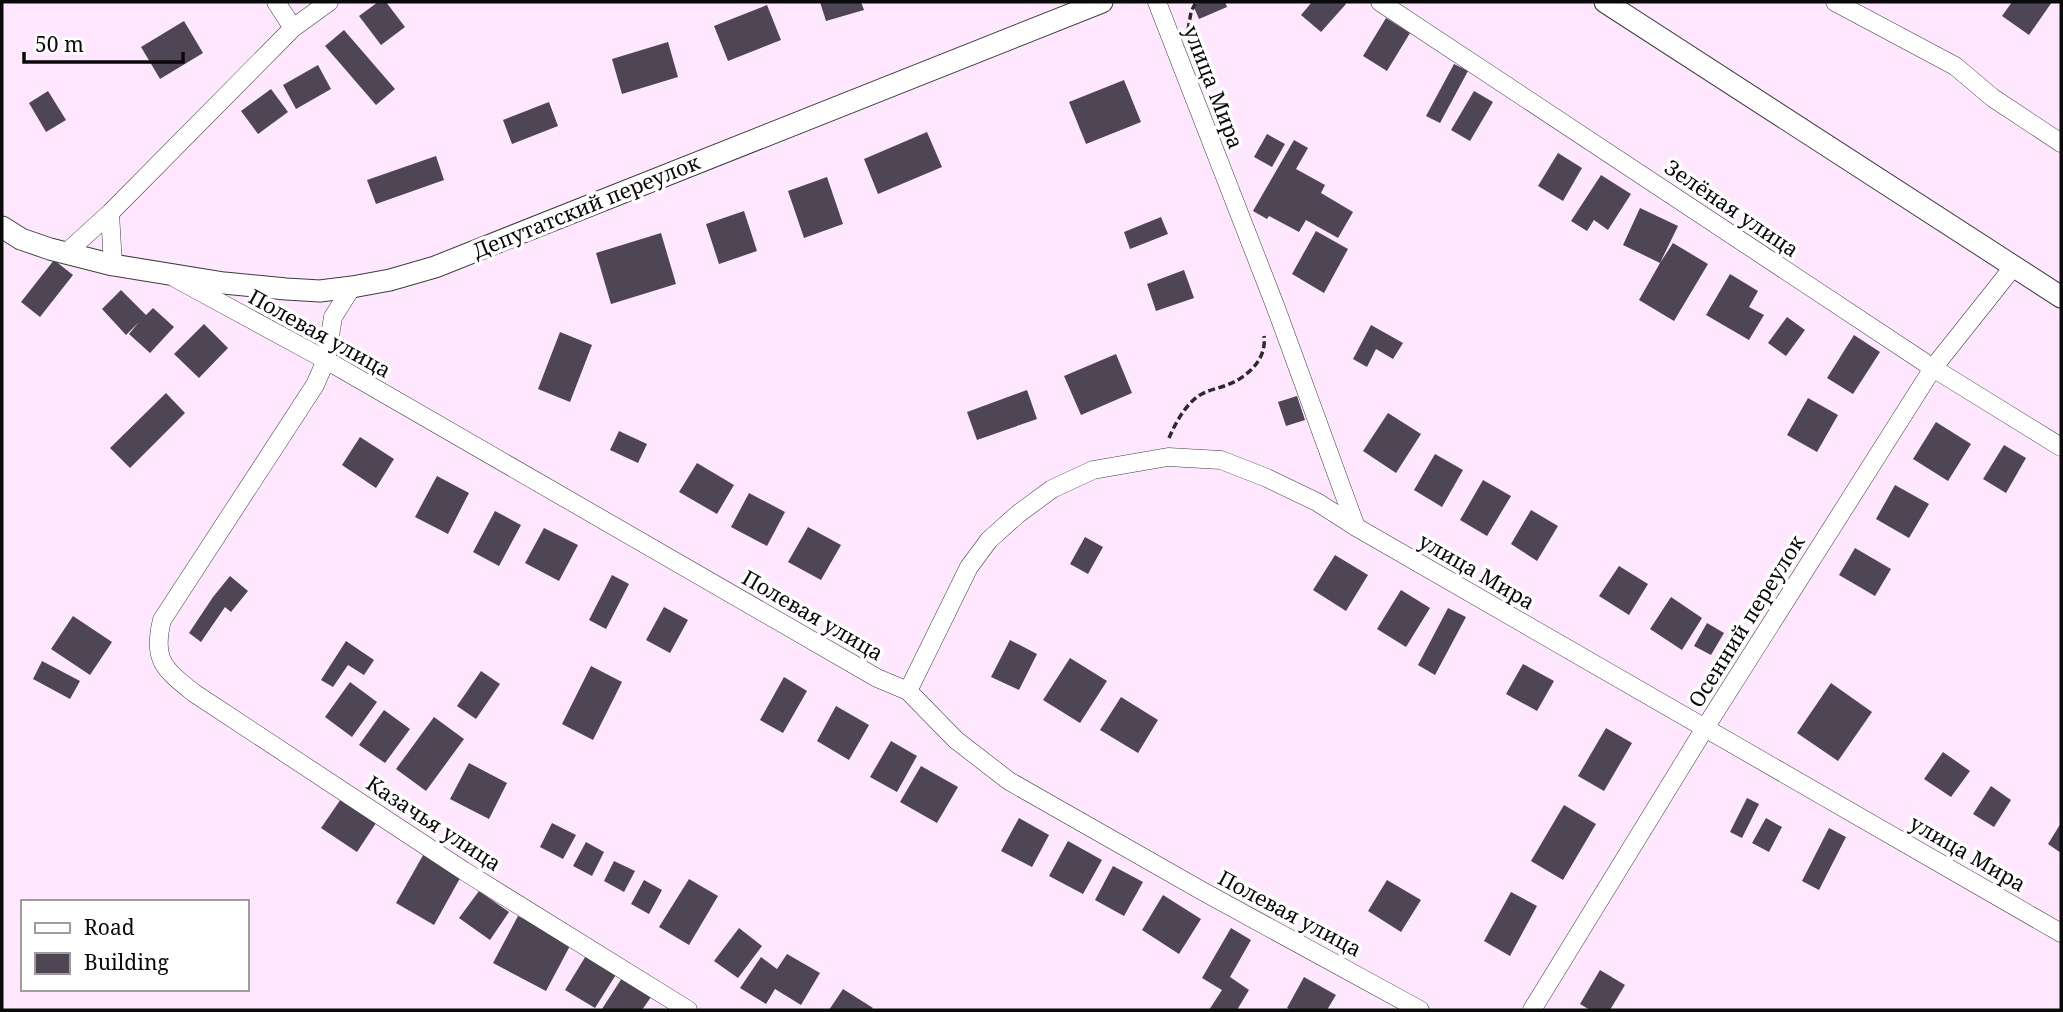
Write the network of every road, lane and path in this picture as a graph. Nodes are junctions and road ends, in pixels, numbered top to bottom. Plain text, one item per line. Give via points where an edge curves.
1 (276, 2) edge
2 (328, 2) edge
3 (1102, 2) edge
4 (1157, 2) edge
5 (1380, 2) edge
6 (1605, 2) edge
7 (1835, 2) edge
8 (293, 28) junction
9 (2061, 143) edge
10 (110, 213) junction
11 (2, 227) edge
12 (58, 251) junction
13 (113, 265) junction
14 (2014, 266) junction
15 (169, 275) junction
16 (352, 287) junction
17 (2061, 297) edge
18 (1276, 309) junction
19 (326, 360) junction
20 (1933, 368) junction
21 (2061, 447) edge
22 (1168, 457) junction
23 (1356, 527) junction
24 (908, 691) junction
25 (1705, 727) junction
26 (2061, 933) edge
27 (688, 1010) edge
28 (1420, 1010) edge
29 (1532, 1010) edge

1 - 8 street
2 - 8 street
3 - 16 street, Депутатский переулок via 435,267
4 - 18 street, улица Мира
5 - 20 street, Зелёная улица
6 - 14 street
7 - 9 street via 1955,66 1993,98
8 - 10 street
10 - 12 street
10 - 13 street
11 - 12 street, Депутатский переулок via 21,239
12 - 13 street, Депутатский переулок
13 - 15 street, Депутатский переулок
14 - 17 street
14 - 20 street, Осенний переулок
15 - 16 street, Депутатский переулок via 286,289
15 - 19 street, Полевая улица
16 - 19 street via 332,317
18 - 22 path via 1254,367 1227,385 1197,396 1174,428 1167,443
18 - 23 street, улица Мира
19 - 24 street, Полевая улица via 877,678
19 - 27 street, Казачья улица via 315,384 162,620 157,641 162,664 194,693 419,842
20 - 21 street, Зелёная улица
20 - 25 street, Осенний переулок
22 - 23 street via 1221,460 1317,502
22 - 24 street via 1093,470 1052,489 989,540 969,567
23 - 25 street, улица Мира
24 - 28 street, Полевая улица via 956,740 1009,781
25 - 26 street, улица Мира
25 - 29 street, Осенний переулок

